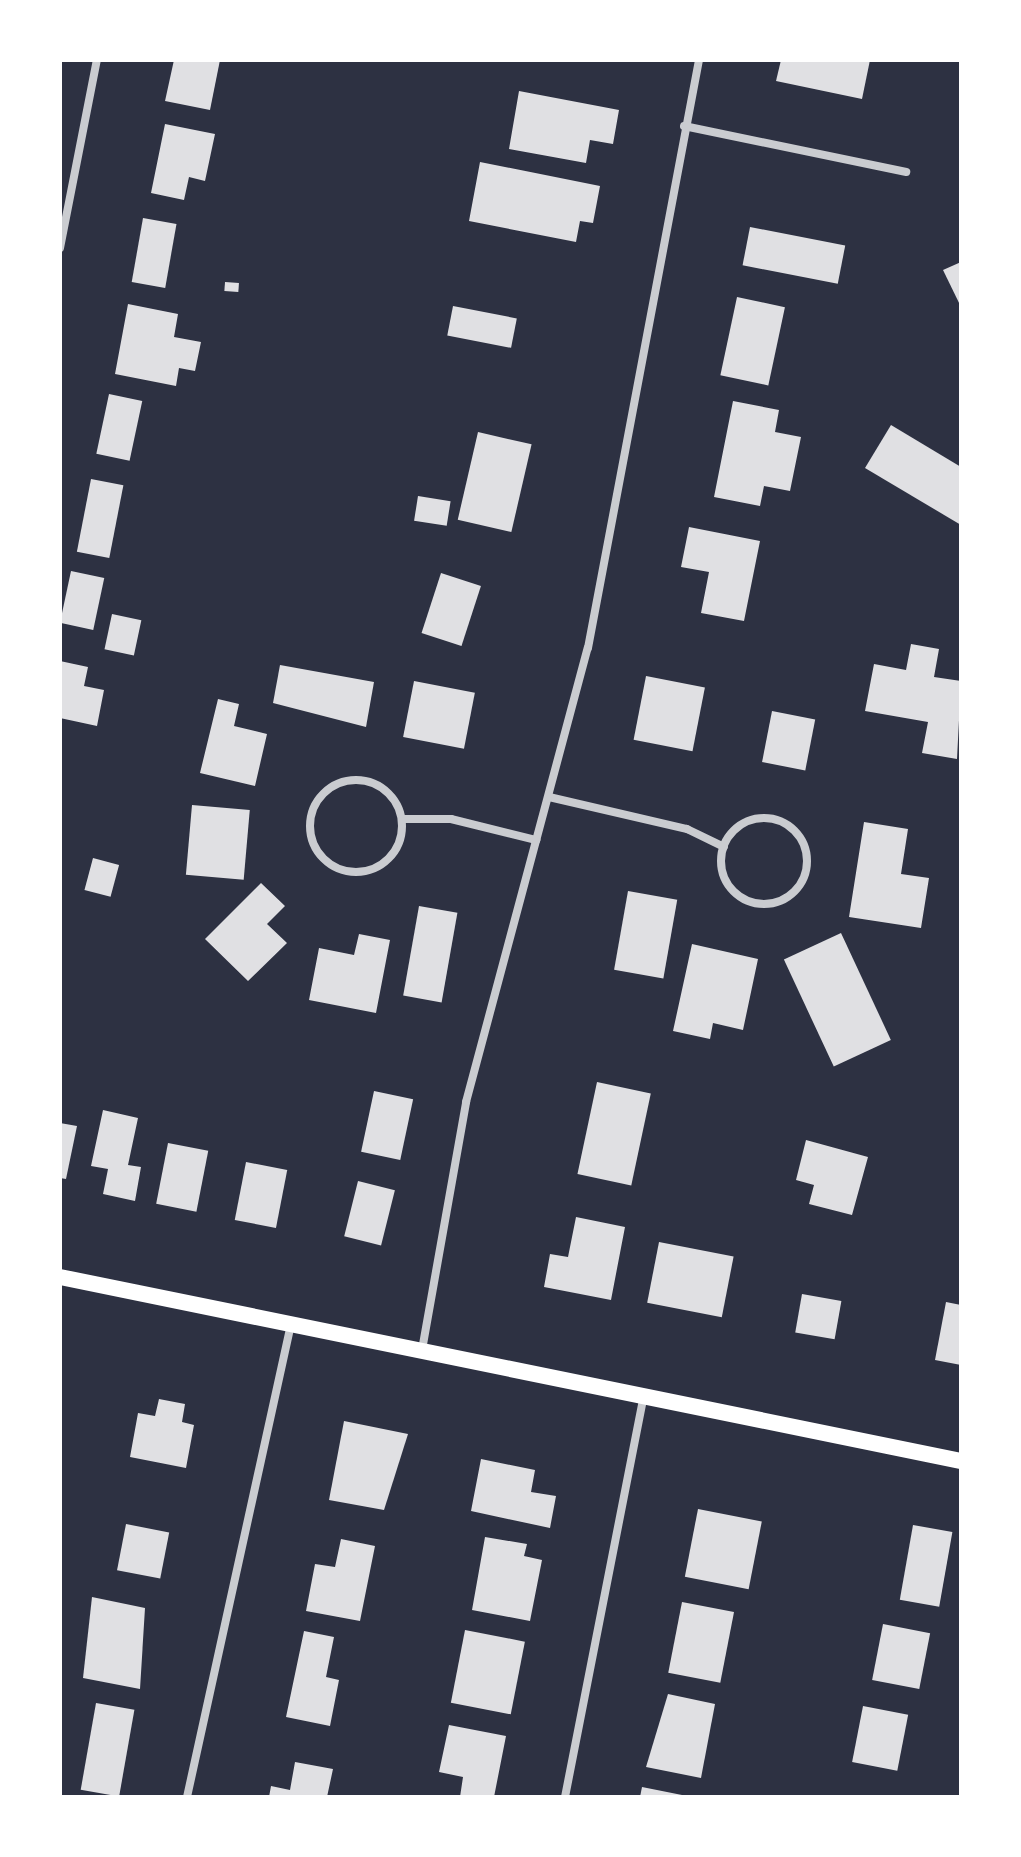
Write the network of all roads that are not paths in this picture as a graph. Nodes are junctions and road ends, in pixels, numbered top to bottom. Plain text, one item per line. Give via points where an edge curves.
1 (97, 60) edge
2 (699, 60) edge
3 (684, 126) junction
4 (906, 172) dead end
5 (60, 248) edge
6 (549, 797) junction
7 (402, 819) junction
8 (536, 840) junction
9 (724, 847) junction
10 (60, 1277) edge
11 (291, 1325) junction
12 (422, 1350) junction
13 (645, 1394) junction
14 (961, 1461) edge
15 (187, 1797) edge
16 (565, 1797) edge

1 - 5 street
2 - 3 street
3 - 4 street
3 - 6 street via 619,501
6 - 8 street
6 - 9 street via 687,829
7 - 7 street via 373,783 341,781 316,801 309,832 333,866 361,872 396,849
7 - 8 street via 451,819
8 - 12 street via 466,1102
9 - 9 street via 724,876 753,903 791,895 806,872 797,833 771,819 742,824
10 - 11 main road
11 - 12 main road
11 - 15 street
12 - 13 main road
13 - 14 main road
13 - 16 street

